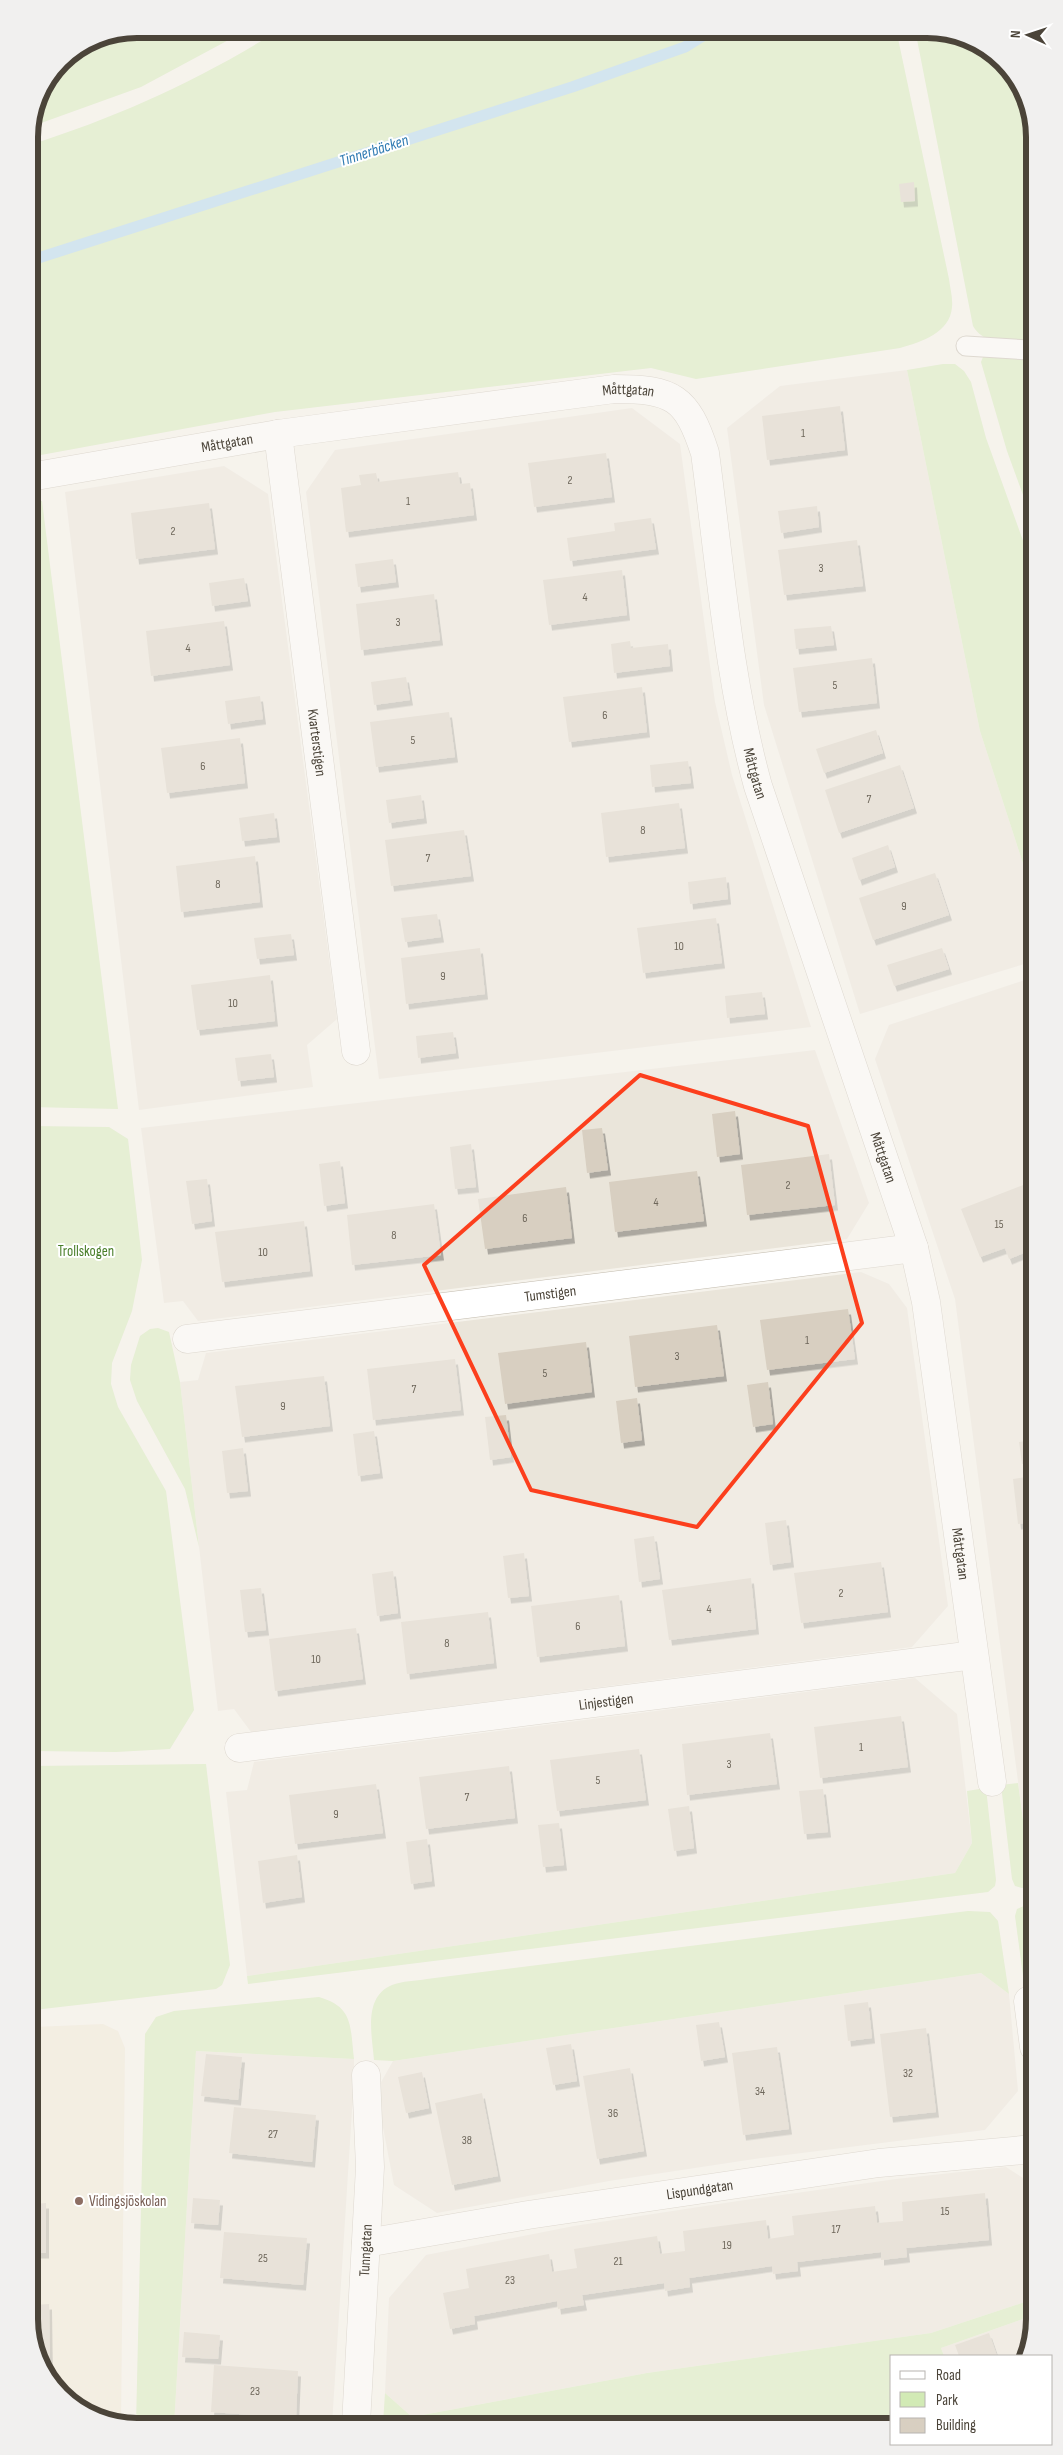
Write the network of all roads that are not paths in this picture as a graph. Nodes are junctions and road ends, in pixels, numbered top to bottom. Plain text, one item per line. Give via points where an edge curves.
1 (966, 346) dead end
2 (1026, 350) edge
3 (278, 434) junction
4 (38, 476) edge
5 (356, 1051) dead end
6 (914, 1248) junction
7 (187, 1339) dead end
8 (974, 1654) junction
9 (239, 1748) dead end
10 (992, 1782) dead end
11 (366, 2075) dead end
12 (1026, 2150) edge
13 (366, 2243) junction
14 (356, 2417) edge

1 - 2 lane
3 - 4 street, Måttgatan
3 - 5 street, Kvarterstigen
3 - 6 street, Måttgatan via 614,389 657,391 673,398 688,411 705,453 745,740
6 - 7 street, Tumstigen
6 - 8 street, Måttgatan via 944,1415
8 - 9 street, Linjestigen
8 - 10 street, Måttgatan
11 - 13 street, Tunngatan via 370,2166
12 - 13 street, Lispundgatan via 879,2162
13 - 14 street, Tunngatan

